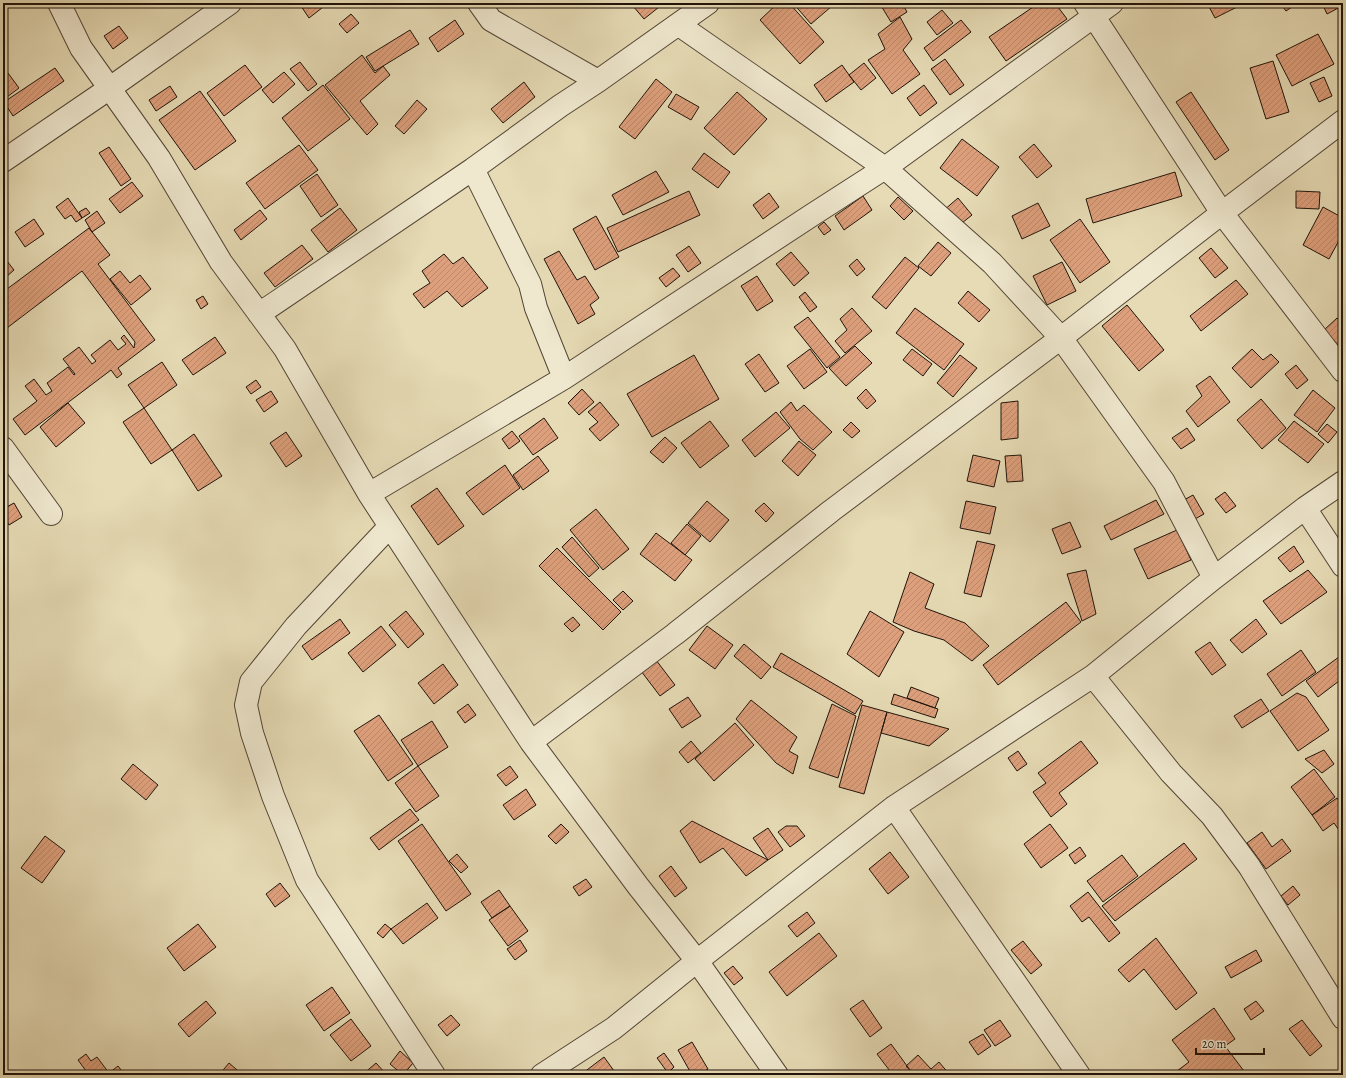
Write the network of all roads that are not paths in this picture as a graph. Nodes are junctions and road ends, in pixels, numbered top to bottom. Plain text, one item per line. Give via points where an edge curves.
1 (59, 3) edge
2 (230, 3) edge
3 (479, 3) edge
4 (708, 3) edge
5 (1112, 3) edge
6 (1089, 10) edge
7 (679, 25) junction
8 (598, 81) junction
9 (110, 88) junction
10 (1343, 121) edge
11 (3, 161) edge
12 (885, 168) junction
13 (473, 169) junction
14 (1222, 213) junction
15 (259, 314) junction
16 (1061, 338) junction
17 (1343, 371) edge
18 (564, 378) junction
19 (3, 448) edge
20 (1343, 482) edge
21 (369, 494) junction
22 (1305, 508) junction
23 (51, 514) dead end
24 (390, 526) junction
25 (1343, 566) edge
26 (1214, 578) junction
27 (1093, 676) junction
28 (531, 742) junction
29 (894, 807) junction
30 (697, 961) junction
31 (1343, 1018) edge
32 (434, 1075) edge
33 (542, 1075) edge
34 (777, 1075) edge
35 (1079, 1075) edge

1 - 9 street via 82,48
2 - 9 street
3 - 8 street via 492,20
4 - 7 street
5 - 6 street
6 - 12 street
6 - 14 street
7 - 8 street
7 - 12 street
8 - 13 street
9 - 11 street
9 - 15 street via 159,158 221,262
10 - 14 street
12 - 16 street via 992,263
12 - 18 street
13 - 15 street
13 - 18 street via 530,284 536,308
14 - 16 street
14 - 17 street
15 - 21 street via 285,349
16 - 26 street via 1164,482
16 - 28 street via 831,511 676,634
18 - 21 street
19 - 23 street
20 - 22 street
21 - 24 street
22 - 25 street
22 - 26 street
24 - 28 street
24 - 32 street via 296,626 251,682 246,705 272,796 307,880
26 - 27 street
27 - 29 street
27 - 31 street via 1171,773 1212,816 1244,860
28 - 30 street
29 - 30 street
29 - 35 street
30 - 33 street via 614,1028
30 - 34 street

